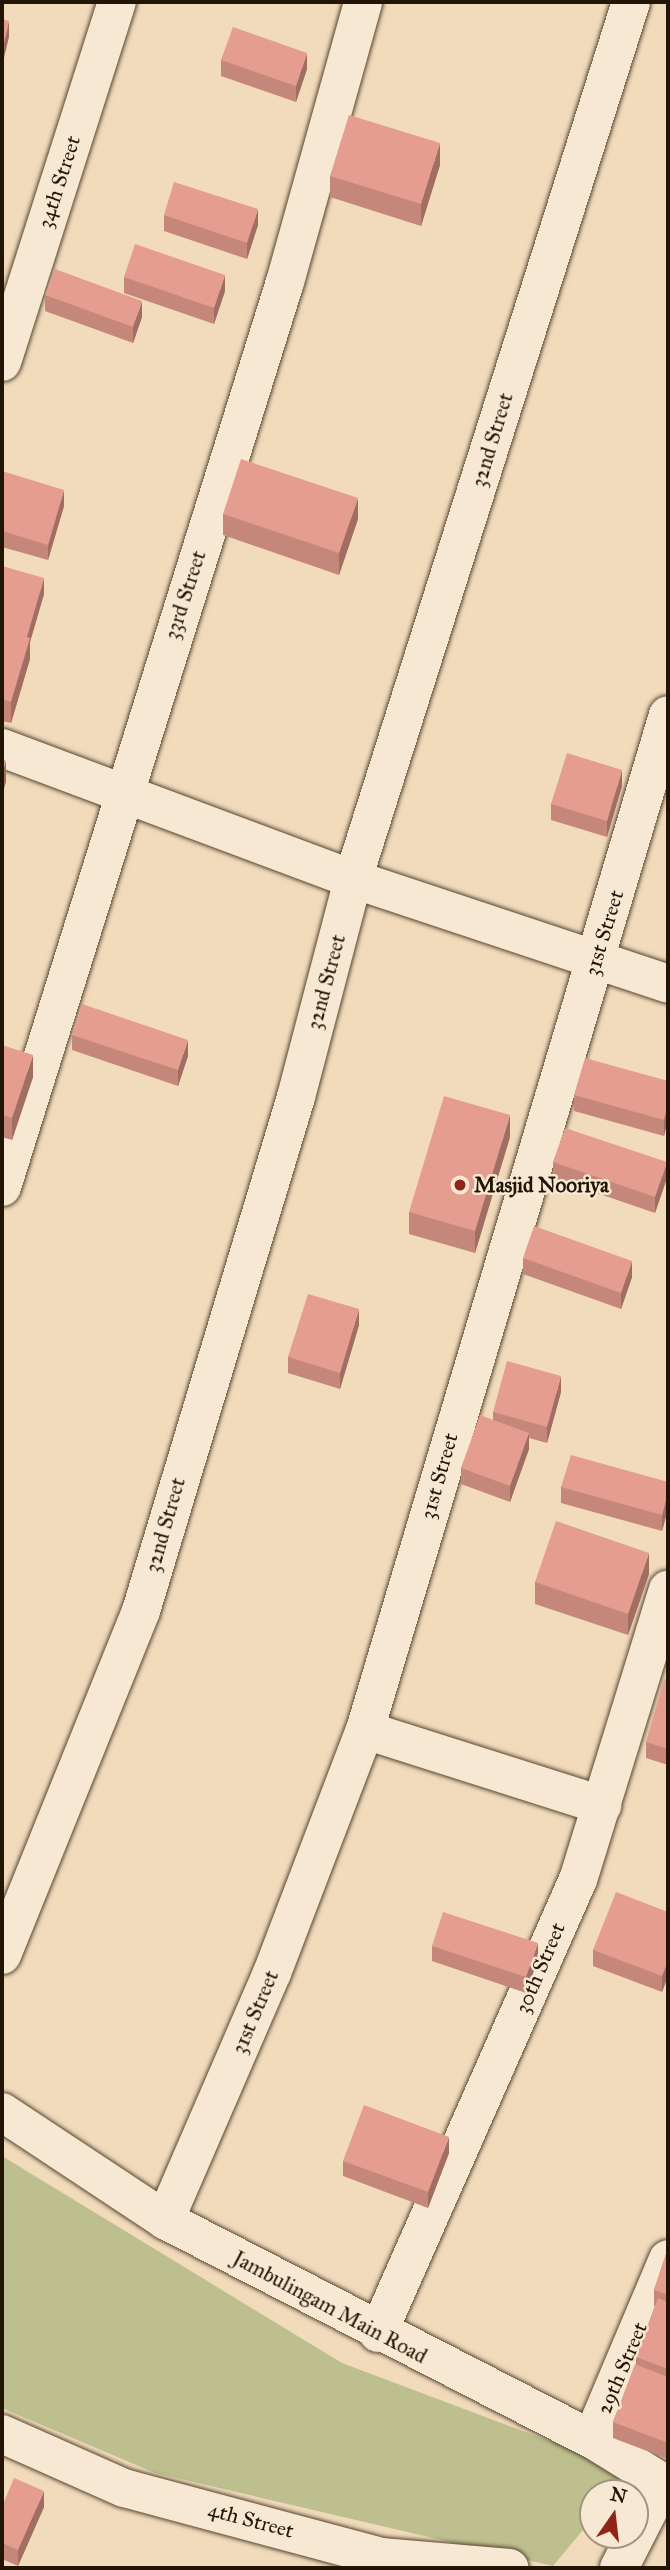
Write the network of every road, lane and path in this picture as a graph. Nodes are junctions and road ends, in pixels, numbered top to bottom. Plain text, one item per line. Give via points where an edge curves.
1 (117, 2) edge
2 (363, 2) edge
3 (631, 2) edge
4 (2, 362) edge
5 (668, 715) edge
6 (2, 748) edge
7 (122, 790) junction
8 (353, 879) junction
9 (596, 962) junction
10 (668, 984) edge
11 (2, 1187) edge
12 (668, 1590) edge
13 (365, 1730) junction
14 (602, 1805) junction
15 (2, 1955) edge
16 (2, 2112) edge
17 (165, 2220) junction
18 (668, 2259) edge
19 (378, 2333) junction
20 (2, 2434) edge
21 (592, 2439) junction
22 (665, 2485) edge
23 (510, 2568) edge
24 (619, 2568) edge

1 - 4 street, 34th Street
2 - 7 street, 33rd Street via 285,282
3 - 8 street, 32nd Street
5 - 9 street, 31st Street
6 - 7 street
7 - 8 street
7 - 11 street, 33rd Street
8 - 9 street
8 - 15 street, 32nd Street via 296,1097 141,1611
9 - 10 street
9 - 13 street, 31st Street
12 - 14 street, 30th Street
13 - 14 street
13 - 17 street, 31st Street via 272,1973
14 - 19 street, 30th Street via 578,1880
16 - 17 street, Jambulingam Main Road
17 - 19 street, Jambulingam Main Road
18 - 21 street, 29th Street
19 - 21 street, Jambulingam Main Road
20 - 23 street, 4th Street via 124,2488 381,2557
21 - 22 street, Jambulingam Main Road
22 - 24 street

